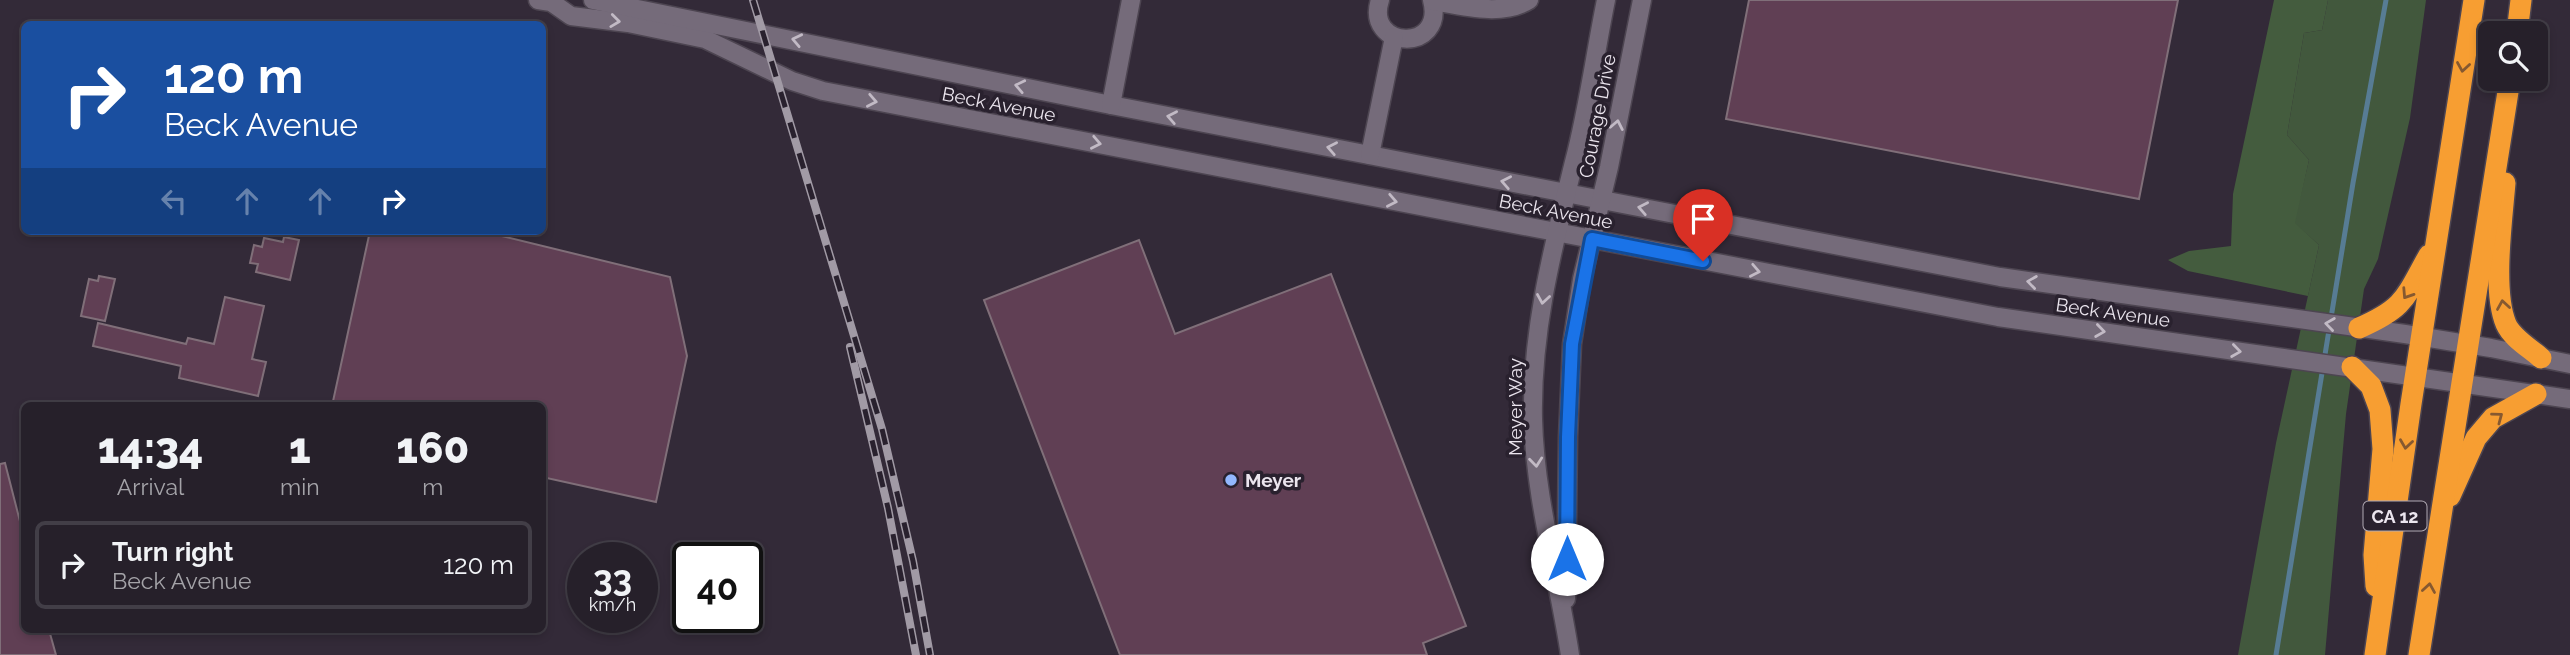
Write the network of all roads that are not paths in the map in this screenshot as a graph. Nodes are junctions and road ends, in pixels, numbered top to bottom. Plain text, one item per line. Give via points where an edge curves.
1 (593, 0) edge
2 (1131, 0) edge
3 (1380, 0) edge
4 (1529, 0) edge
5 (1606, 0) edge
6 (1642, 0) edge
7 (2474, 0) edge
8 (2521, 0) edge
9 (550, 1) edge
10 (1432, 1) edge
11 (2518, 21) edge
12 (1394, 37) junction
13 (2509, 91) edge
14 (2510, 91) edge
15 (1111, 105) junction
16 (1370, 155) junction
17 (1566, 193) junction
18 (1601, 200) junction
19 (1556, 233) junction
20 (1592, 239) junction
21 (2436, 241) junction
22 (2359, 328) junction
23 (2421, 337) junction
24 (2466, 344) junction
25 (2541, 358) junction
26 (2570, 364) edge
27 (2353, 367) junction
28 (2416, 376) junction
29 (2460, 383) junction
30 (2536, 394) junction
31 (2570, 399) edge
32 (2440, 517) junction
33 (1565, 620) junction
34 (2377, 645) edge
35 (1570, 655) edge
36 (2419, 655) edge

15 -> 1 street, Beck Avenue
2 - 15 street
3 - 12 street via 1379,21
4 - 10 street via 1503,9
5 - 17 street, Courage Drive
18 -> 6 street, Courage Drive
7 -> 21 highway, CA 12
8 - 11 highway
9 -> 19 street, Beck Avenue via 571,16 705,39 792,81 824,91
10 - 12 street via 1433,20 1421,35 1403,40
12 - 16 street
13 - 24 highway, CA 12
25 -> 14 highway via 2506,324 2501,298
16 -> 15 street, Beck Avenue
17 -> 16 street, Beck Avenue
17 - 18 street, Beck Avenue
17 - 19 street, Meyer Way
18 - 20 street, Courage Drive
22 -> 18 street, Beck Avenue via 2000,277
19 - 20 street, Beck Avenue
19 -> 33 street, Meyer Way via 1538,326 1533,417 1535,464
20 -> 27 street, Beck Avenue via 1998,317
20 - 33 street, Meyer Way via 1572,344
21 -> 22 highway via 2404,301
21 - 23 highway, CA 12
22 - 23 street, Beck Avenue
23 - 24 street, Beck Avenue
23 - 28 highway, CA 12
24 - 25 street, Beck Avenue
24 - 29 highway, CA 12
25 - 26 street, Beck Avenue
27 - 28 street, Beck Avenue
27 - 34 highway via 2371,386 2380,410 2383,449 2374,555
28 - 29 street, Beck Avenue
28 -> 34 highway, CA 12
29 - 30 street, Beck Avenue
29 - 32 highway, CA 12
30 - 31 street, Beck Avenue
32 -> 30 highway via 2476,439 2493,418
36 -> 32 highway, CA 12
33 - 35 street, Meyer Way

